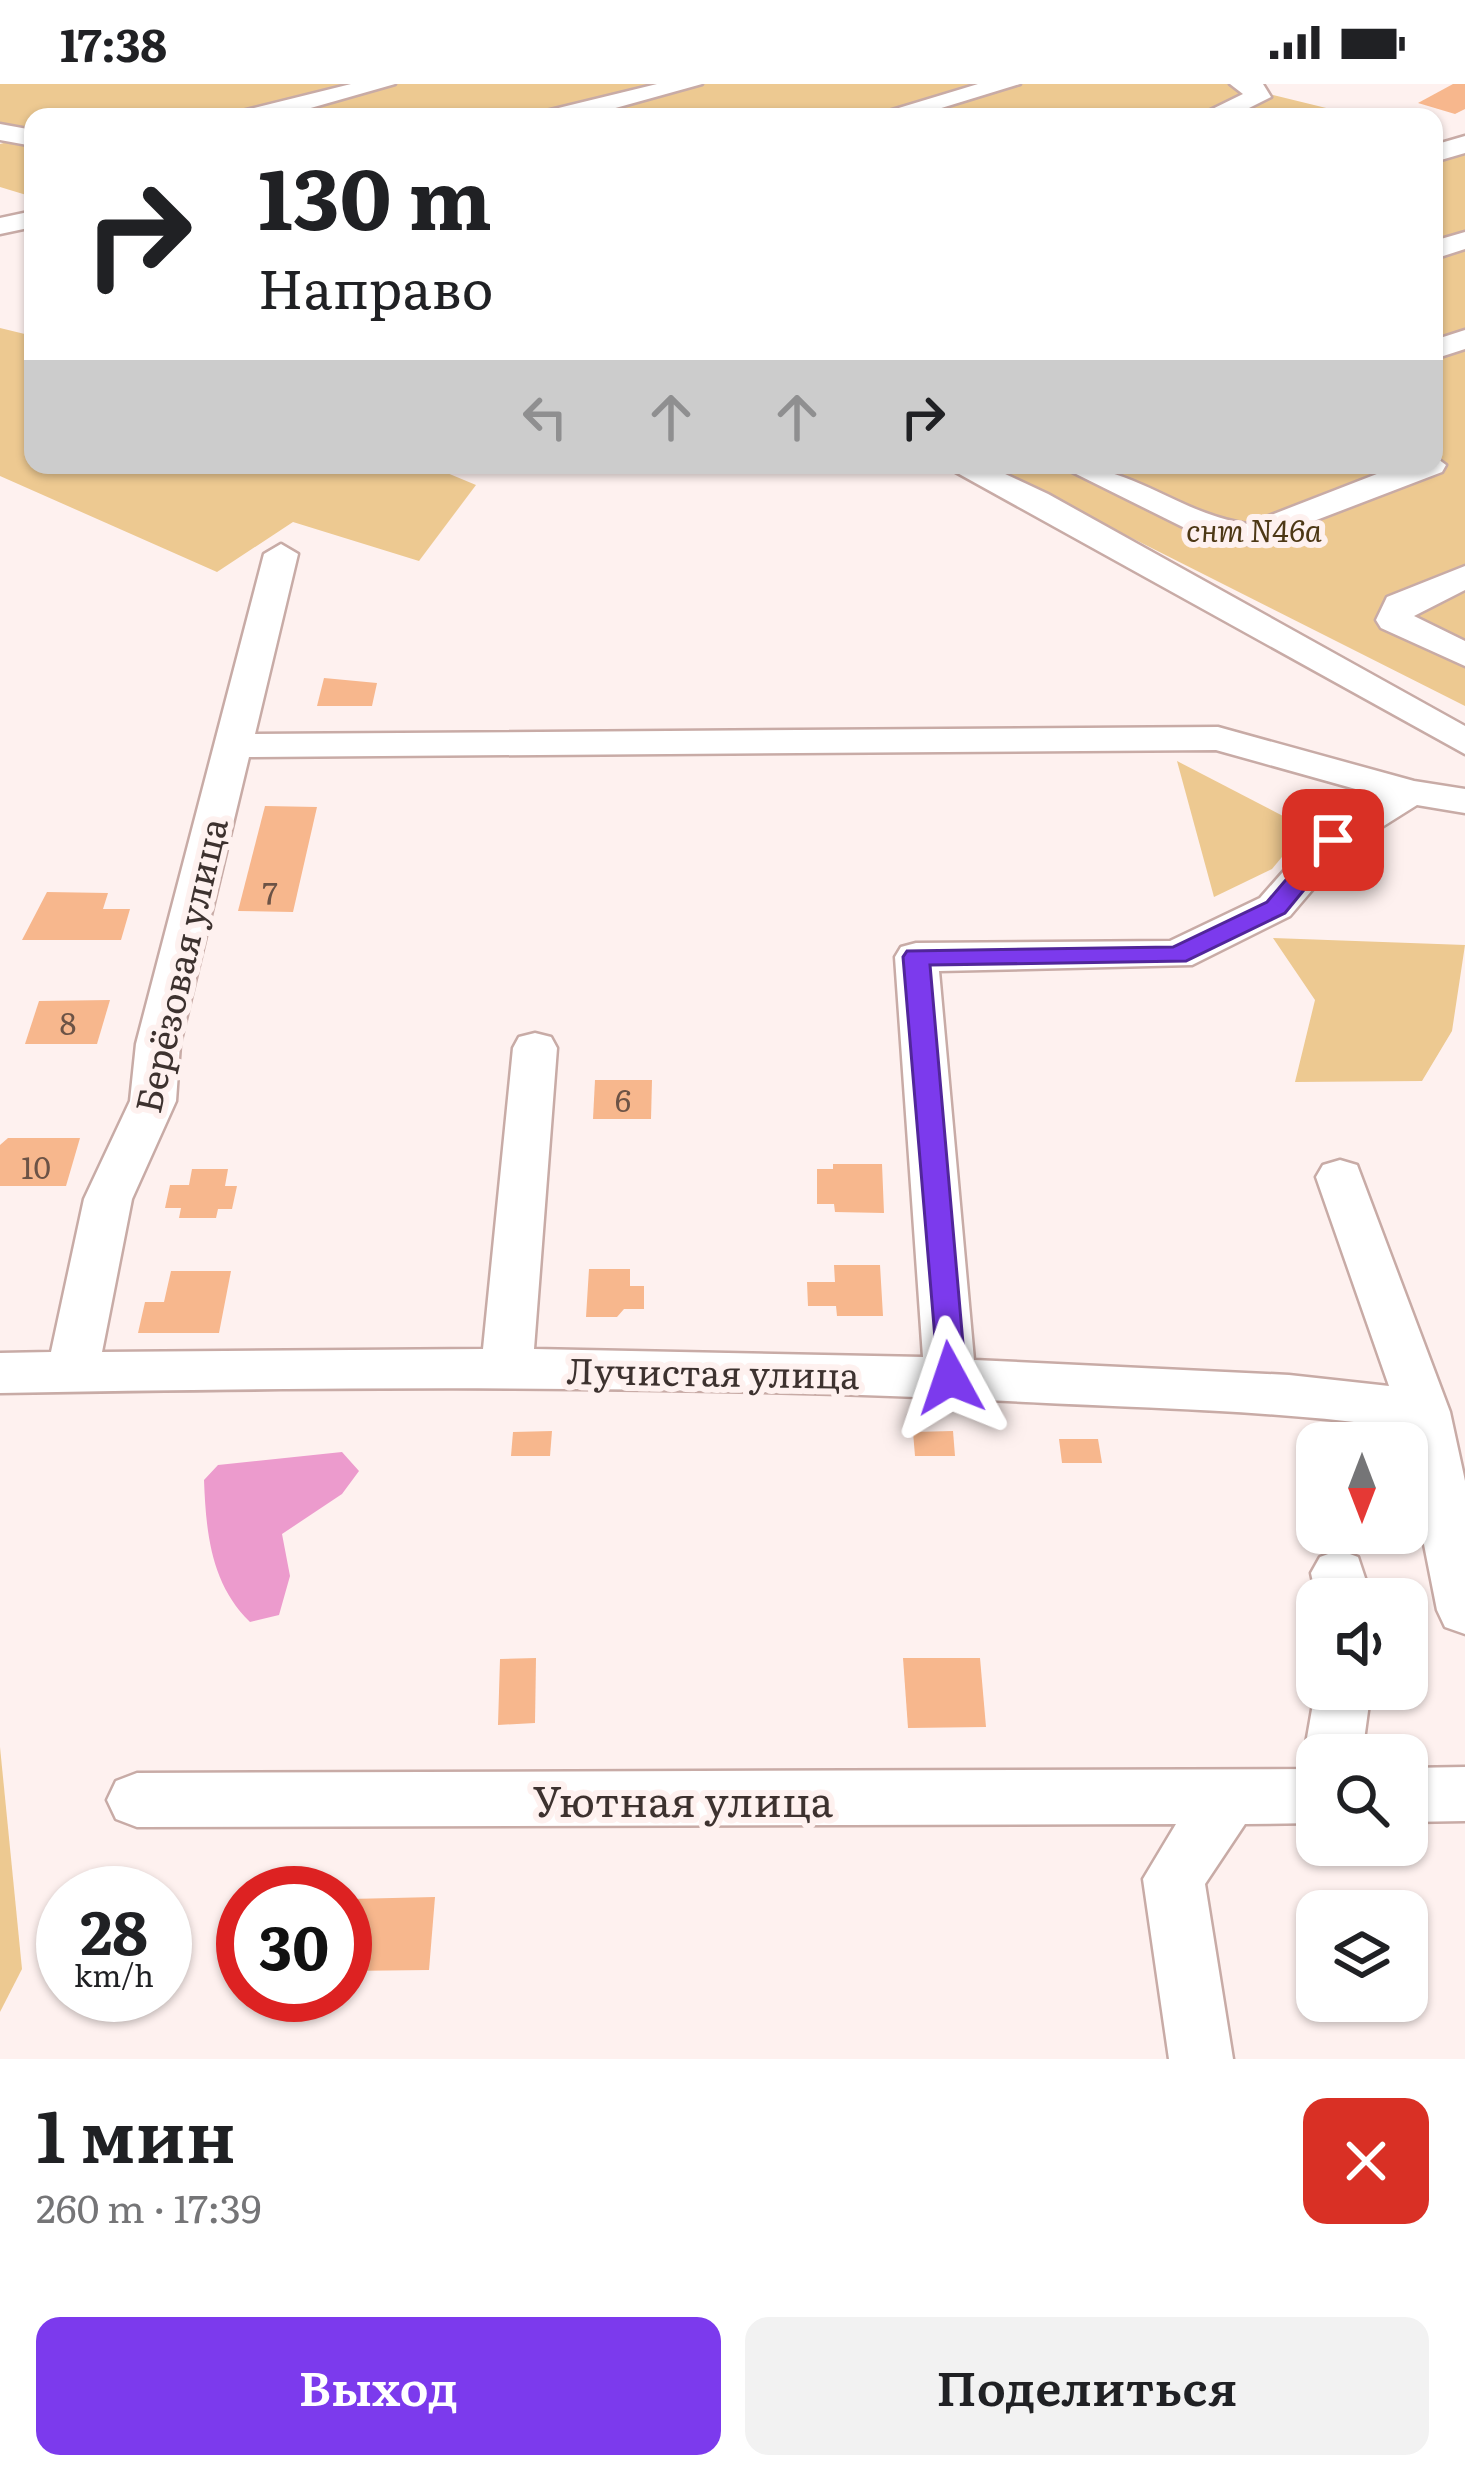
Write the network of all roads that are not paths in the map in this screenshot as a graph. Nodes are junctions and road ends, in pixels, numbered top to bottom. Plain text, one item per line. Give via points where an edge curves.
1 (382, 84) edge
2 (689, 84) edge
3 (1007, 84) edge
4 (1243, 84) edge
5 (284, 108) edge
6 (589, 108) edge
7 (916, 108) edge
8 (1231, 108) edge
9 (978, 474) edge
10 (1083, 474) edge
11 (1106, 474) edge
12 (1407, 474) edge
13 (1036, 501) junction
14 (281, 554) dead end
15 (1465, 577) edge
16 (1465, 655) edge
17 (1456, 725) edge
18 (232, 746) junction
19 (1410, 792) junction
20 (1465, 801) edge
21 (535, 1048) dead end
22 (1340, 1177) dead end
23 (506, 1366) junction
24 (72, 1372) junction
25 (0, 1373) edge
26 (950, 1378) junction
27 (1424, 1412) junction
28 (1465, 1610) edge
29 (1465, 1793) edge
30 (1428, 1794) edge
31 (1296, 1796) edge
32 (1229, 1797) junction
33 (137, 1800) dead end
34 (1201, 2059) edge

1 - 5 street
2 - 6 street
3 - 7 street
4 - 8 street via 1258,97
9 - 13 street
10 - 13 street
11 - 12 street via 1213,529 1251,535
13 - 17 street
14 - 18 street, Берёзовая улица
15 - 16 street via 1400,605 1394,620
18 - 19 street via 1218,738
18 - 24 street, Берёзовая улица via 158,1044 153,1101 108,1199
19 - 20 street
19 - 26 street via 1333,840 1276,907 1177,955 916,957
21 - 23 street
22 - 27 street
23 - 24 street, Лучистая улица
23 - 26 street, Лучистая улица
24 - 25 street, Лучистая улица
26 - 27 street, Лучистая улица via 1319,1396
27 - 28 street
29 - 30 street
31 - 32 street, Уютная улица
32 - 33 street, Уютная улица
32 - 34 street via 1174,1880

